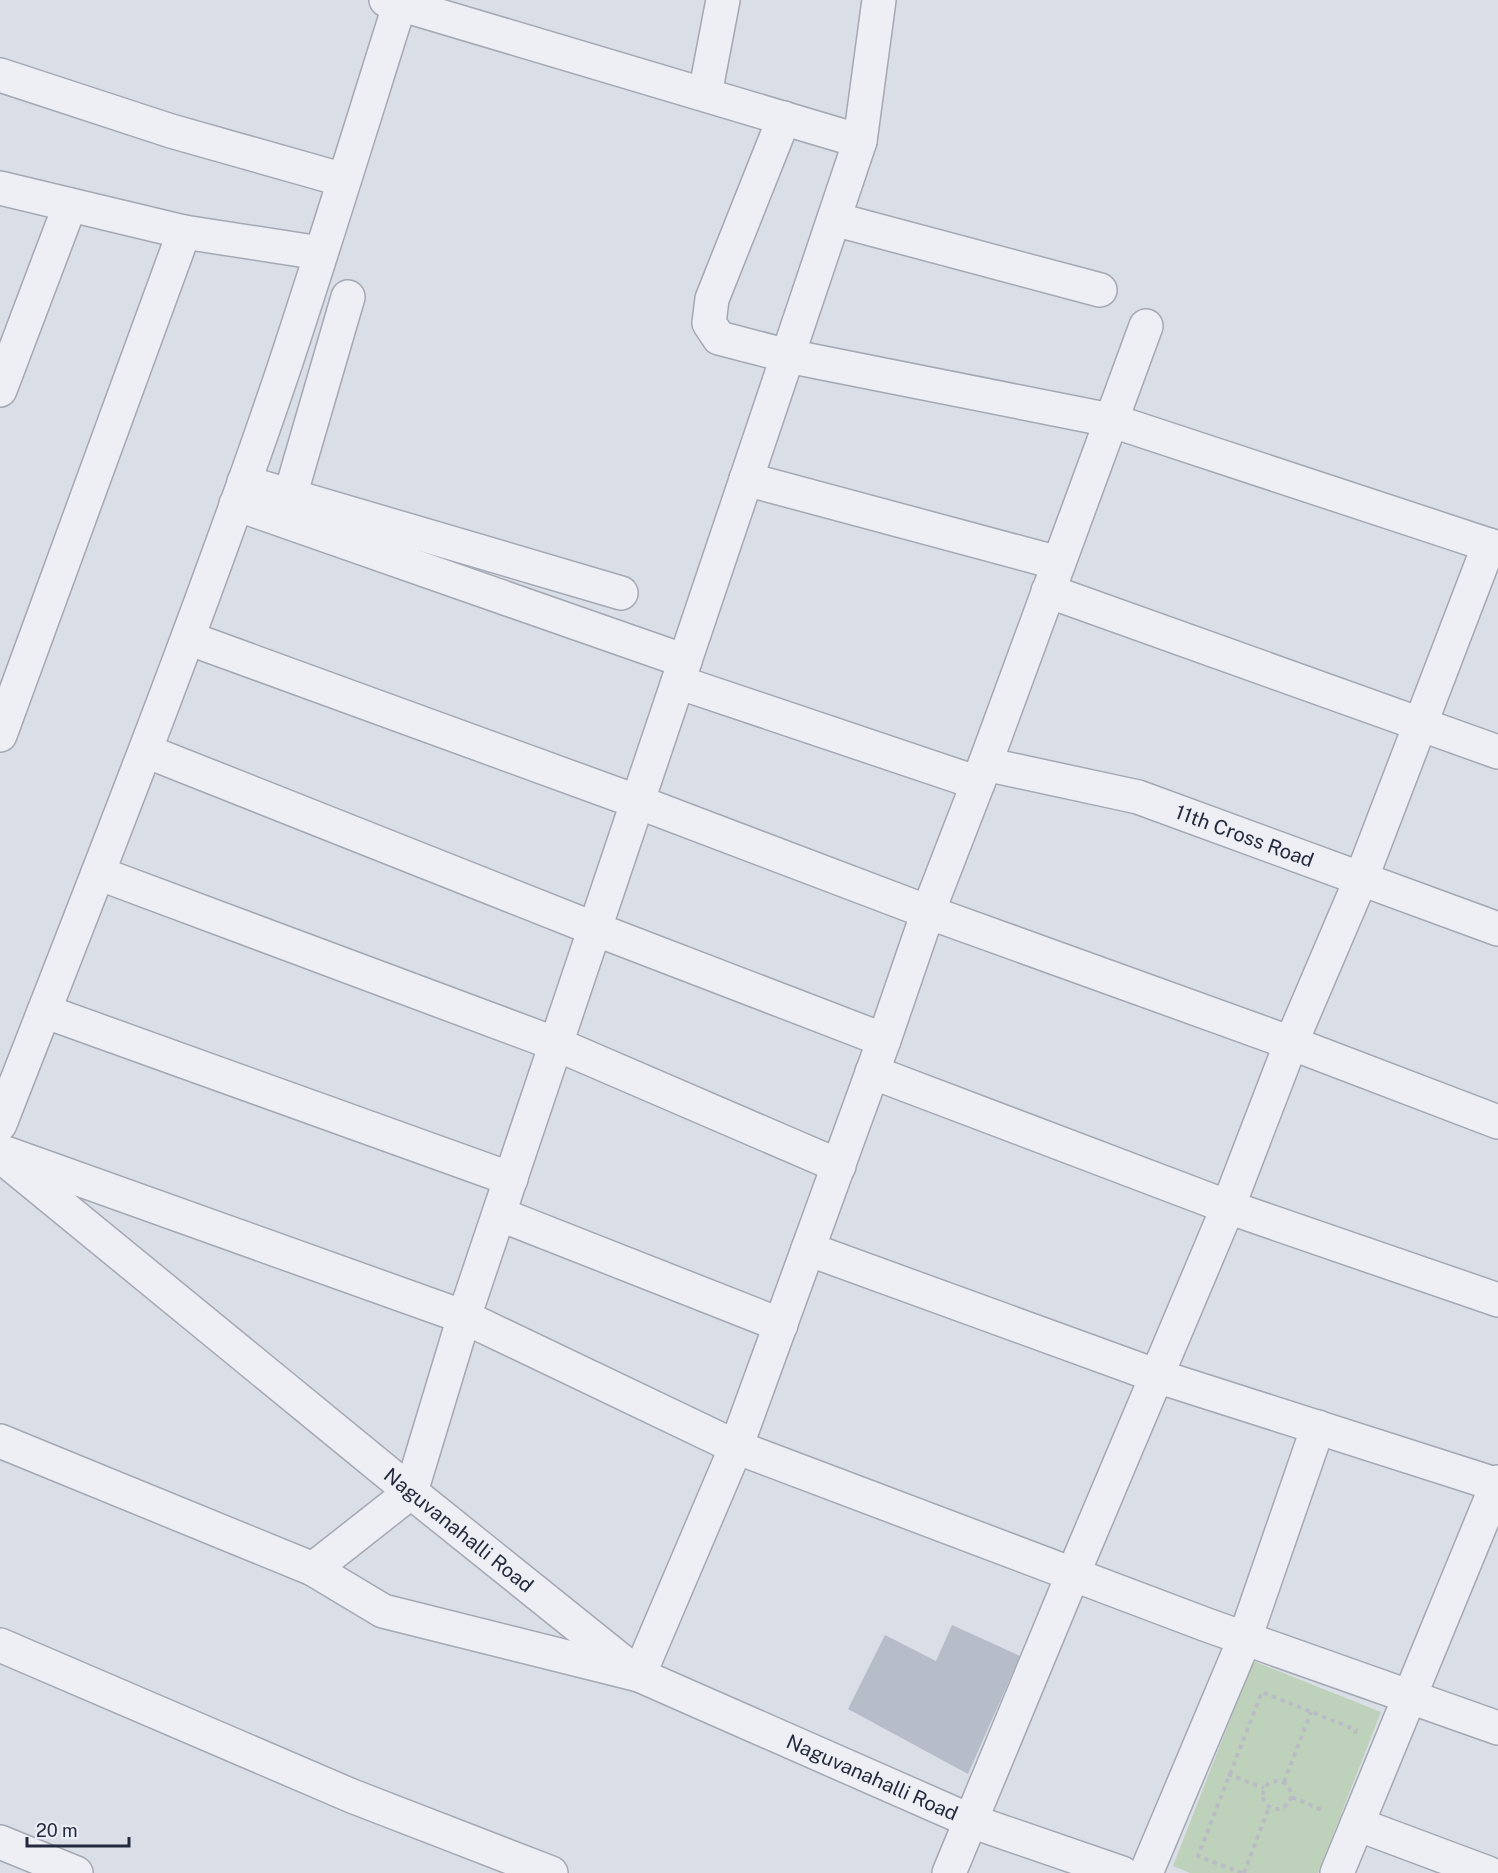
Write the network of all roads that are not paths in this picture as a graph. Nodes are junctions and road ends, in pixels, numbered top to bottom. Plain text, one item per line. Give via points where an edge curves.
1 (723, 0) edge
2 (879, 0) edge
3 (393, 2) edge
4 (0, 75) edge
5 (705, 94) junction
6 (784, 118) junction
7 (860, 141) junction
8 (344, 180) junction
9 (0, 188) edge
10 (69, 205) junction
11 (834, 219) junction
12 (184, 232) junction
13 (320, 254) junction
14 (1100, 290) dead end
15 (348, 297) dead end
16 (1146, 326) dead end
17 (788, 356) junction
18 (0, 390) edge
19 (1110, 420) junction
20 (746, 479) junction
21 (240, 493) junction
22 (290, 496) junction
23 (1493, 547) edge
24 (1053, 577) junction
25 (621, 593) dead end
26 (188, 638) junction
27 (682, 671) junction
28 (1421, 723) junction
29 (0, 735) edge
30 (146, 751) junction
31 (1498, 752) edge
32 (982, 773) junction
33 (638, 802) junction
34 (98, 873) junction
35 (1361, 879) junction
36 (928, 912) junction
37 (595, 929) junction
38 (1498, 929) edge
39 (44, 1011) junction
40 (884, 1040) junction
41 (1291, 1043) junction
42 (556, 1044) junction
43 (872, 1072) junction
44 (1498, 1122) edge
45 (0, 1124) edge
46 (0, 1153) edge
47 (839, 1166) junction
48 (511, 1179) junction
49 (1228, 1207) junction
50 (499, 1214) junction
51 (808, 1249) junction
52 (1498, 1300) edge
53 (464, 1317) junction
54 (780, 1325) junction
55 (1157, 1376) junction
56 (1318, 1427) junction
57 (0, 1441) edge
58 (736, 1447) junction
59 (1498, 1484) edge
60 (411, 1492) junction
61 (313, 1569) junction
62 (1073, 1574) junction
63 (1245, 1638) junction
64 (0, 1645) edge
65 (639, 1675) junction
66 (1408, 1696) junction
67 (1498, 1728) edge
68 (971, 1821) junction
69 (1357, 1824) junction
70 (0, 1842) edge
71 (76, 1873) edge
72 (551, 1873) edge
73 (949, 1873) edge
74 (1122, 1873) edge
75 (1146, 1873) edge
76 (1337, 1873) edge
77 (1488, 1873) edge

1 - 5 street
2 - 7 street
3 - 5 street
3 - 8 street
4 - 8 street via 171,131
5 - 6 street
6 - 7 street
6 - 17 street via 712,299 709,323 719,338
7 - 11 street
8 - 13 street
9 - 10 street
10 - 12 street
10 - 18 street
11 - 14 street
11 - 17 street
12 - 13 street
12 - 29 street
13 - 21 street
15 - 22 street
16 - 19 street
17 - 19 street
17 - 20 street
19 - 23 street
19 - 24 street
20 - 24 street
20 - 27 street
21 - 22 street
21 - 26 street
21 - 27 street, 11th Cross Road
22 - 25 street
23 - 28 street
24 - 28 street
24 - 32 street
26 - 30 street
26 - 33 street
27 - 32 street, 11th Cross Road
27 - 33 street
28 - 31 street
28 - 35 street
30 - 34 street
30 - 37 street
32 - 35 street, 11th Cross Road via 1138,797
32 - 36 street
33 - 36 street
33 - 37 street
34 - 39 street
34 - 42 street
35 - 38 street, 11th Cross Road
35 - 41 street
36 - 40 street
36 - 41 street
37 - 40 street
37 - 42 street
39 - 45 street
39 - 48 street
40 - 43 street
41 - 44 street
41 - 49 street
42 - 47 street
42 - 48 street
43 - 47 street
43 - 49 street
46 - 53 street
46 - 60 street, Naguvanahalli Road
47 - 51 street
48 - 50 street
49 - 52 street
49 - 55 street
50 - 53 street
50 - 54 street
51 - 54 street
51 - 55 street
53 - 58 street
53 - 60 street
54 - 58 street
55 - 56 street
55 - 62 street
56 - 59 street
56 - 63 street
57 - 61 street
58 - 62 street
58 - 65 street
59 - 66 street
60 - 61 street
60 - 65 street, Naguvanahalli Road
61 - 65 street via 382,1611
62 - 63 street
62 - 68 street
63 - 66 street
63 - 75 street
64 - 72 street via 352,1796
65 - 68 street, Naguvanahalli Road
66 - 67 street
66 - 69 street
68 - 73 street
68 - 74 street, Naguvanahalli Road
69 - 76 street
69 - 77 street
70 - 71 street

